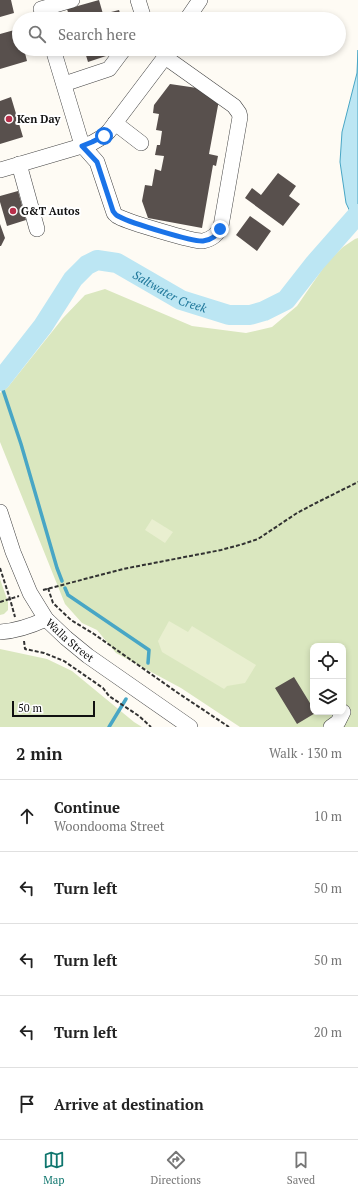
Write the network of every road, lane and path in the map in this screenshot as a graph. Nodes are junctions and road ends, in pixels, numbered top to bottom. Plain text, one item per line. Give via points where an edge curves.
1 (72, 0) edge
2 (138, 0) edge
3 (200, 0) edge
4 (41, 9) edge
5 (142, 12) edge
6 (192, 12) edge
7 (55, 56) edge
8 (119, 56) edge
9 (164, 56) edge
10 (170, 56) edge
11 (64, 84) junction
12 (115, 123) junction
13 (141, 143) dead end
14 (82, 146) junction
15 (19, 164) junction
16 (0, 170) edge
17 (37, 229) dead end
18 (358, 482) edge
19 (0, 512) edge
20 (0, 568) edge
21 (48, 588) junction
22 (41, 590) dead end
23 (21, 596) dead end
24 (10, 599) junction
25 (0, 602) edge
26 (46, 619) junction
27 (20, 630) junction
28 (0, 632) edge
29 (341, 715) edge
30 (151, 727) edge
31 (190, 727) edge
32 (229, 727) edge
33 (331, 727) edge

1 - 4 street
2 - 5 street
3 - 6 street
7 - 11 street
8 - 11 street via 109,69
9 - 12 street
10 - 14 street via 234,106 239,113 240,124 221,226 217,234 207,240 198,241 118,217 113,211 97,162
11 - 14 street
12 - 13 street
12 - 14 street via 104,136
14 - 15 street
15 - 16 street
15 - 17 street
18 - 21 path via 316,502 258,539 221,550 123,569
19 - 26 street, Walla Street via 30,593
20 - 24 path
21 - 22 path
21 - 32 path via 53,604 71,620
23 - 24 path
24 - 25 path
24 - 27 path
26 - 27 street
26 - 31 street, Walla Street via 88,656
27 - 28 street
27 - 30 path via 25,649 64,661 103,688 109,696
29 - 33 street via 338,722

